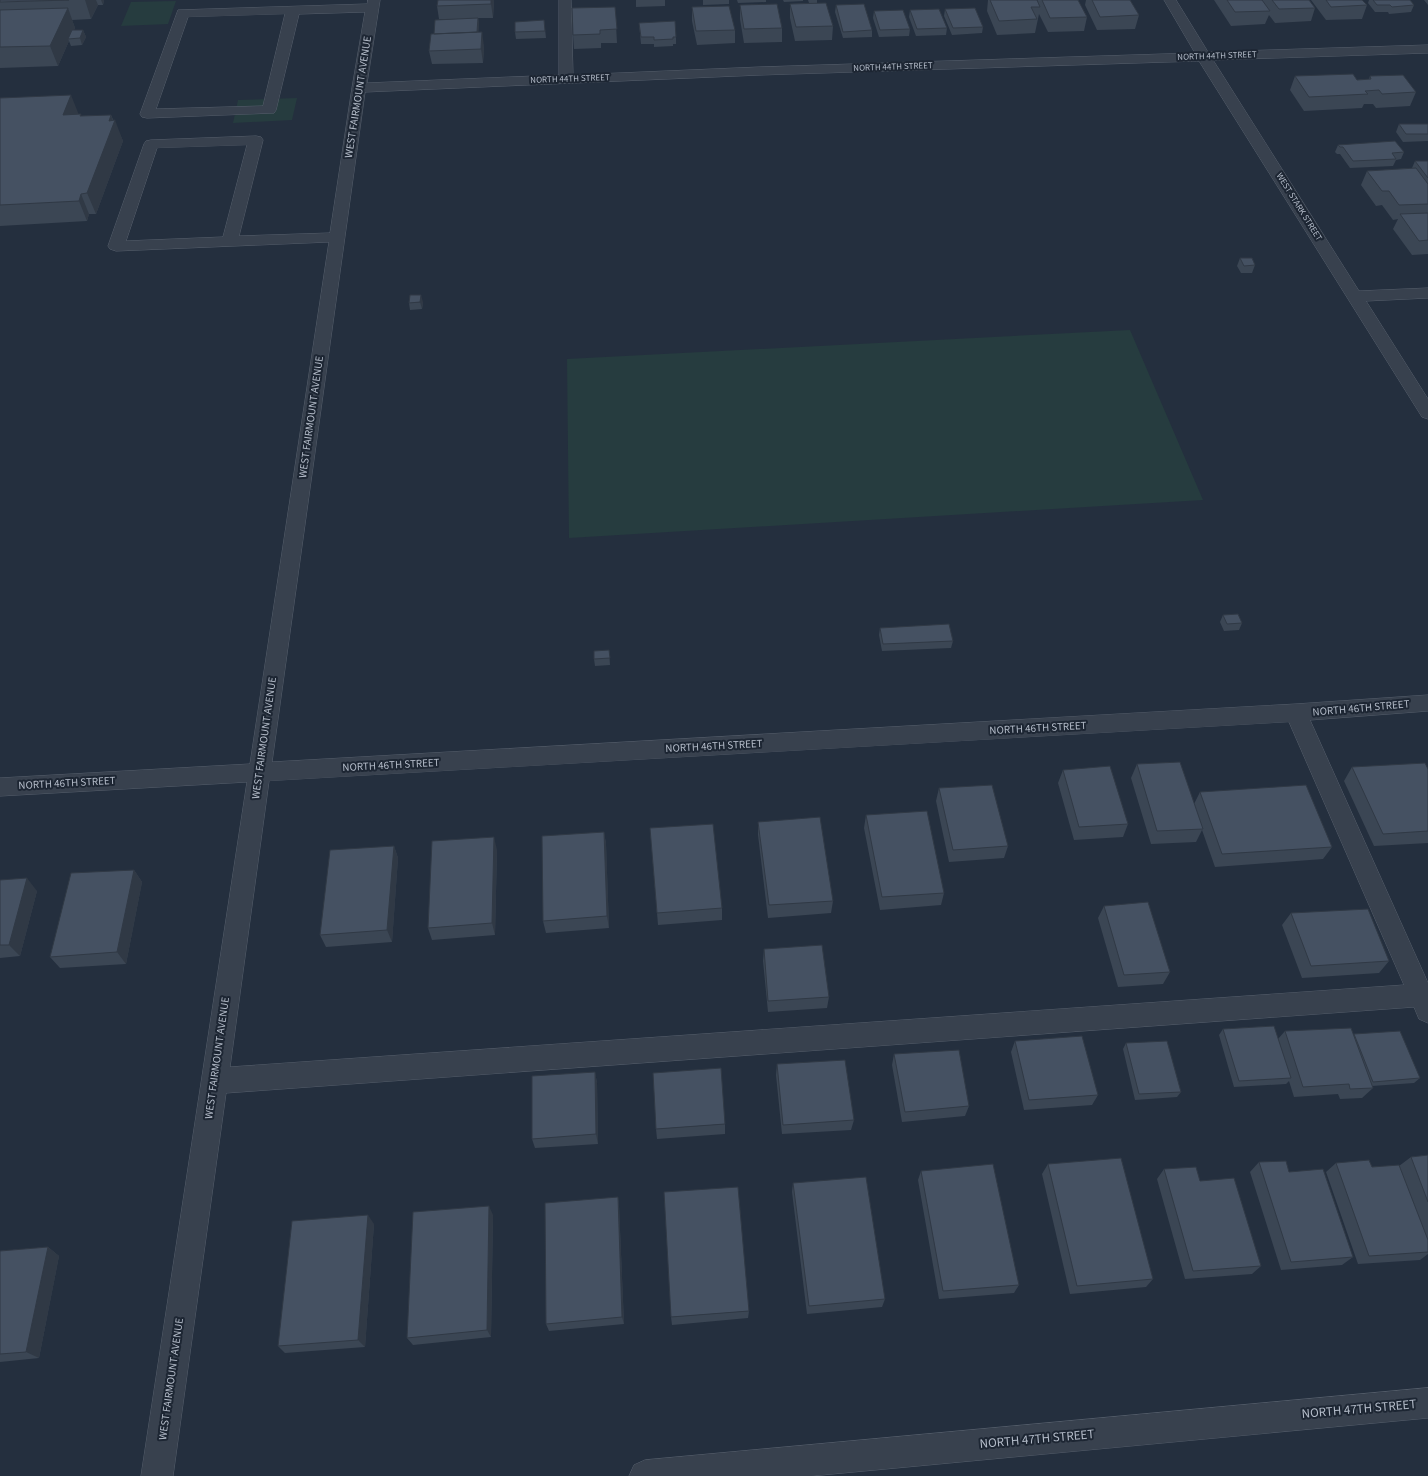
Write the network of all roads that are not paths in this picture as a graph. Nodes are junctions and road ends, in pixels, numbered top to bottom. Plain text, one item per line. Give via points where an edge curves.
1 (565, 0) edge
2 (1170, 0) edge
3 (373, 4) edge
4 (293, 10) junction
5 (1428, 49) edge
6 (1204, 57) junction
7 (566, 79) junction
8 (359, 88) junction
9 (337, 237) junction
10 (230, 241) junction
11 (1428, 292) edge
12 (1355, 296) junction
13 (1428, 413) edge
14 (1428, 703) edge
15 (1296, 713) junction
16 (258, 772) junction
17 (0, 787) edge
18 (1424, 1003) edge
19 (214, 1081) junction
20 (1428, 1403) edge
21 (157, 1476) edge
22 (645, 1476) edge

1 - 7 street
2 - 6 street, WEST STARK STREET
3 - 4 street
3 - 8 street, WEST FAIRMOUNT AVENUE
4 - 4 street via 269,110 146,114 183,13
5 - 6 street, NORTH 44TH STREET
6 - 7 street, NORTH 44TH STREET
6 - 12 street, WEST STARK STREET
7 - 8 street, NORTH 44TH STREET
8 - 9 street, WEST FAIRMOUNT AVENUE
9 - 10 street
9 - 16 street, WEST FAIRMOUNT AVENUE
10 - 10 street via 116,246 151,144 256,140
11 - 12 street
12 - 13 street, WEST STARK STREET
14 - 15 street, NORTH 46TH STREET
15 - 16 street, NORTH 46TH STREET
15 - 18 street
16 - 17 street, NORTH 46TH STREET
16 - 19 street, WEST FAIRMOUNT AVENUE
18 - 19 street
19 - 21 street, WEST FAIRMOUNT AVENUE
20 - 22 street, NORTH 47TH STREET

